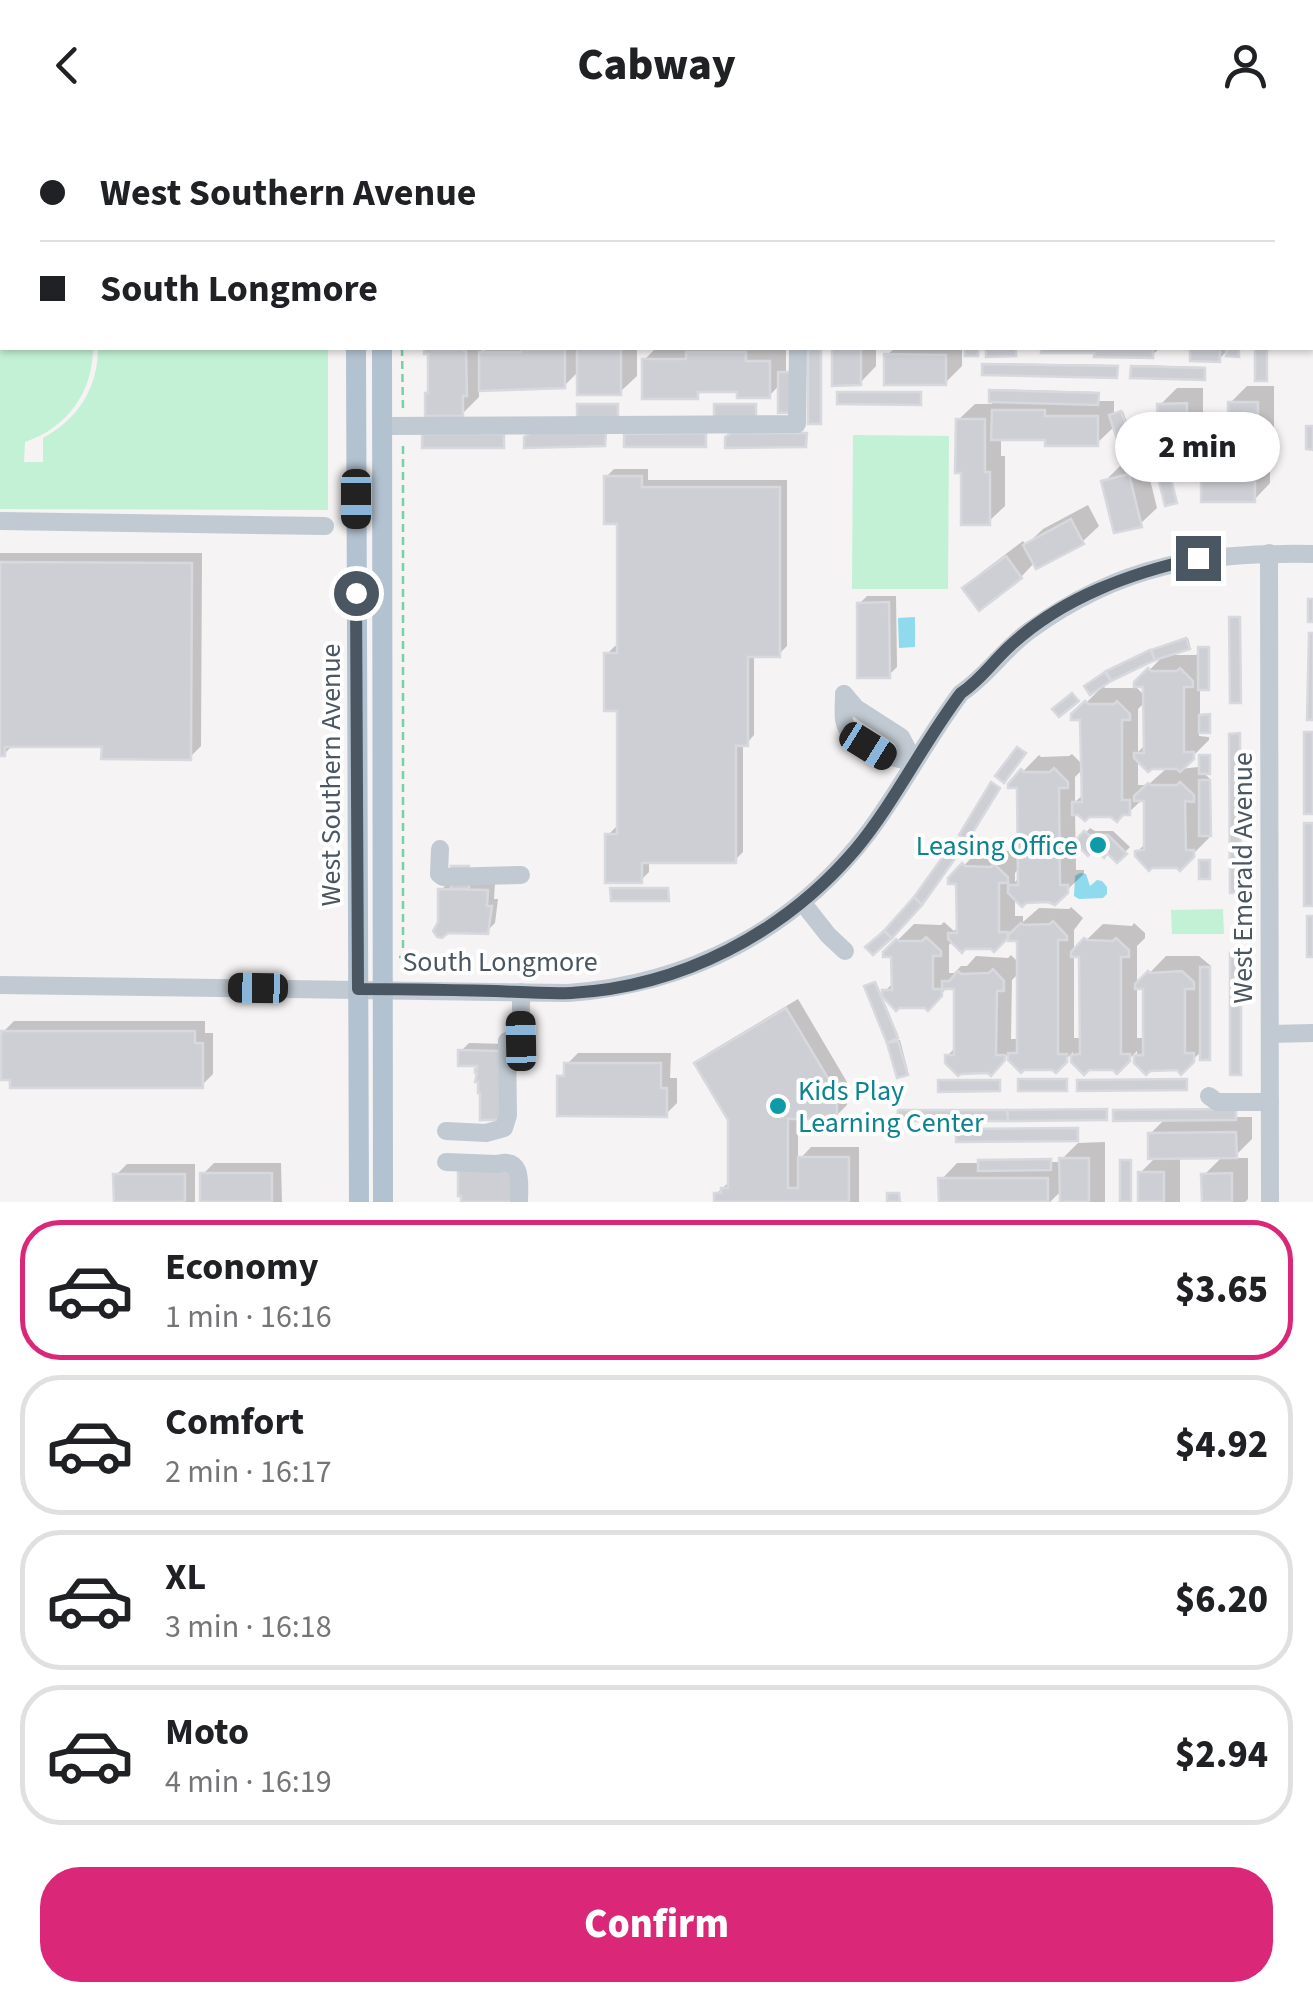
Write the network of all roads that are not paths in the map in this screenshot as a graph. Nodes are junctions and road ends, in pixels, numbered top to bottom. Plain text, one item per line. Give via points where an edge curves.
1 (356, 350) edge
2 (382, 350) edge
3 (798, 350) edge
4 (393, 426) junction
5 (0, 522) edge
6 (325, 526) dead end
7 (1269, 554) junction
8 (1313, 554) edge
9 (356, 564) junction
10 (382, 728) junction
11 (440, 863) dead end
12 (521, 876) dead end
13 (802, 902) junction
14 (844, 951) dead end
15 (0, 984) edge
16 (358, 989) junction
17 (382, 989) junction
18 (520, 992) junction
19 (1313, 1033) edge
20 (1270, 1034) junction
21 (1209, 1096) dead end
22 (1270, 1102) junction
23 (446, 1131) dead end
24 (446, 1162) dead end
25 (359, 1202) edge
26 (383, 1202) edge
27 (519, 1202) edge
28 (1270, 1202) edge

1 - 9 main road, West Southern Avenue
2 - 4 main road, West Southern Avenue
3 - 4 street via 797,424
4 - 10 main road, West Southern Avenue
5 - 6 street
7 - 8 street, South Longmore
7 - 13 street, South Longmore via 1172,564 1122,580 1072,602 1010,646 961,693 855,849
7 - 20 street, West Emerald Avenue
9 - 10 main road via 372,584 372,710
9 - 16 main road, West Southern Avenue
10 - 17 main road, West Southern Avenue
11 - 12 street via 443,877
13 - 14 street
13 - 18 street, South Longmore via 744,944 674,973 590,991
15 - 16 street, South Longmore
16 - 17 street, South Longmore
16 - 25 main road, West Southern Avenue
17 - 18 street, South Longmore
17 - 26 main road, West Southern Avenue
18 - 23 street via 504,1128
19 - 20 street
20 - 22 street, West Emerald Avenue
21 - 22 street via 1216,1102
22 - 28 street, West Emerald Avenue
24 - 27 street via 512,1164

